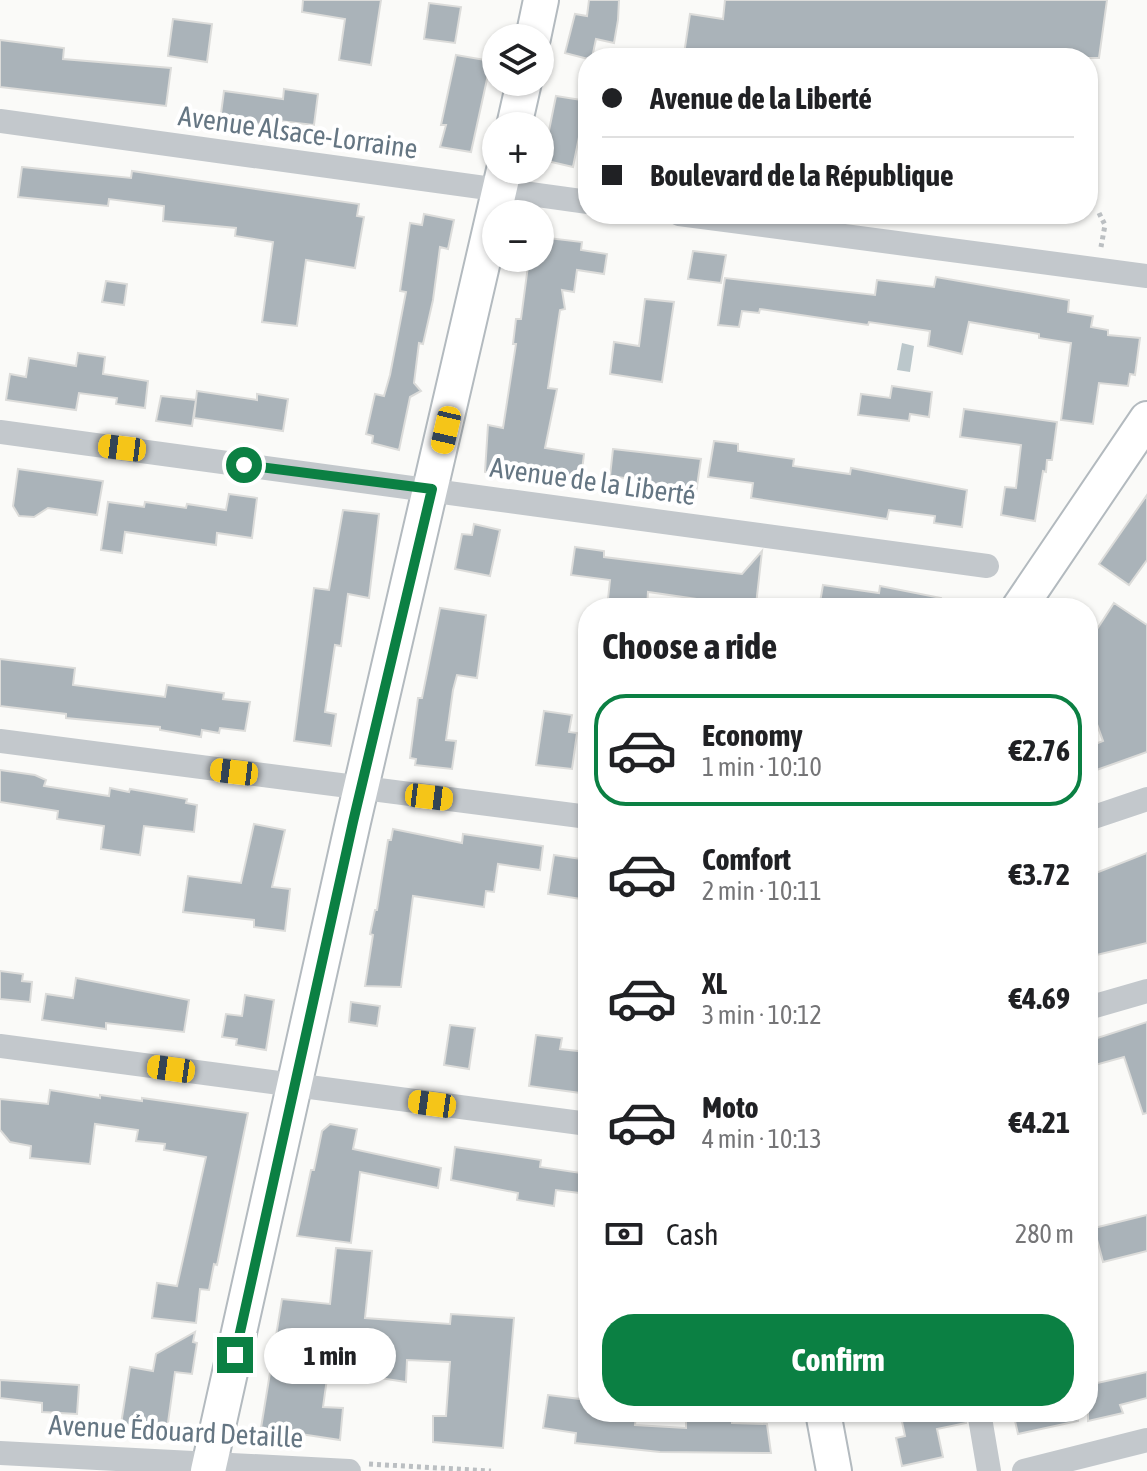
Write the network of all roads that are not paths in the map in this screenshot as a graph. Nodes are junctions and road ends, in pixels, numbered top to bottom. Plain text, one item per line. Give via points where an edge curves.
1 (541, 0) edge
2 (536, 24) edge
3 (0, 121) edge
4 (482, 178) edge
5 (501, 184) edge
6 (518, 184) edge
7 (578, 199) edge
8 (755, 224) edge
9 (1147, 276) edge
10 (1147, 419) edge
11 (0, 432) edge
12 (432, 489) junction
13 (987, 566) dead end
14 (1026, 598) edge
15 (0, 741) edge
16 (361, 789) junction
17 (1147, 799) edge
18 (578, 816) edge
19 (1098, 816) edge
20 (1147, 991) edge
21 (1098, 1005) edge
22 (0, 1046) edge
23 (295, 1085) junction
24 (578, 1123) edge
25 (825, 1422) edge
26 (981, 1422) edge
27 (1147, 1440) edge
28 (0, 1453) edge
29 (210, 1467) edge
30 (349, 1471) edge
31 (834, 1471) edge
32 (989, 1471) edge
33 (1024, 1471) edge

1 - 2 street
3 - 4 street, Avenue Alsace-Lorraine
5 - 12 street
6 - 7 street, Avenue Alsace-Lorraine
8 - 9 street
10 - 14 street
11 - 12 street, Avenue de la Liberté
12 - 13 street, Avenue de la Liberté
12 - 16 street
15 - 16 street
16 - 18 street
16 - 23 street
17 - 19 street
20 - 21 street
22 - 23 street
23 - 24 street
23 - 29 street
25 - 31 street
26 - 32 street
27 - 33 street
28 - 29 street, Avenue Édouard Detaille
29 - 30 street, Avenue Édouard Detaille

